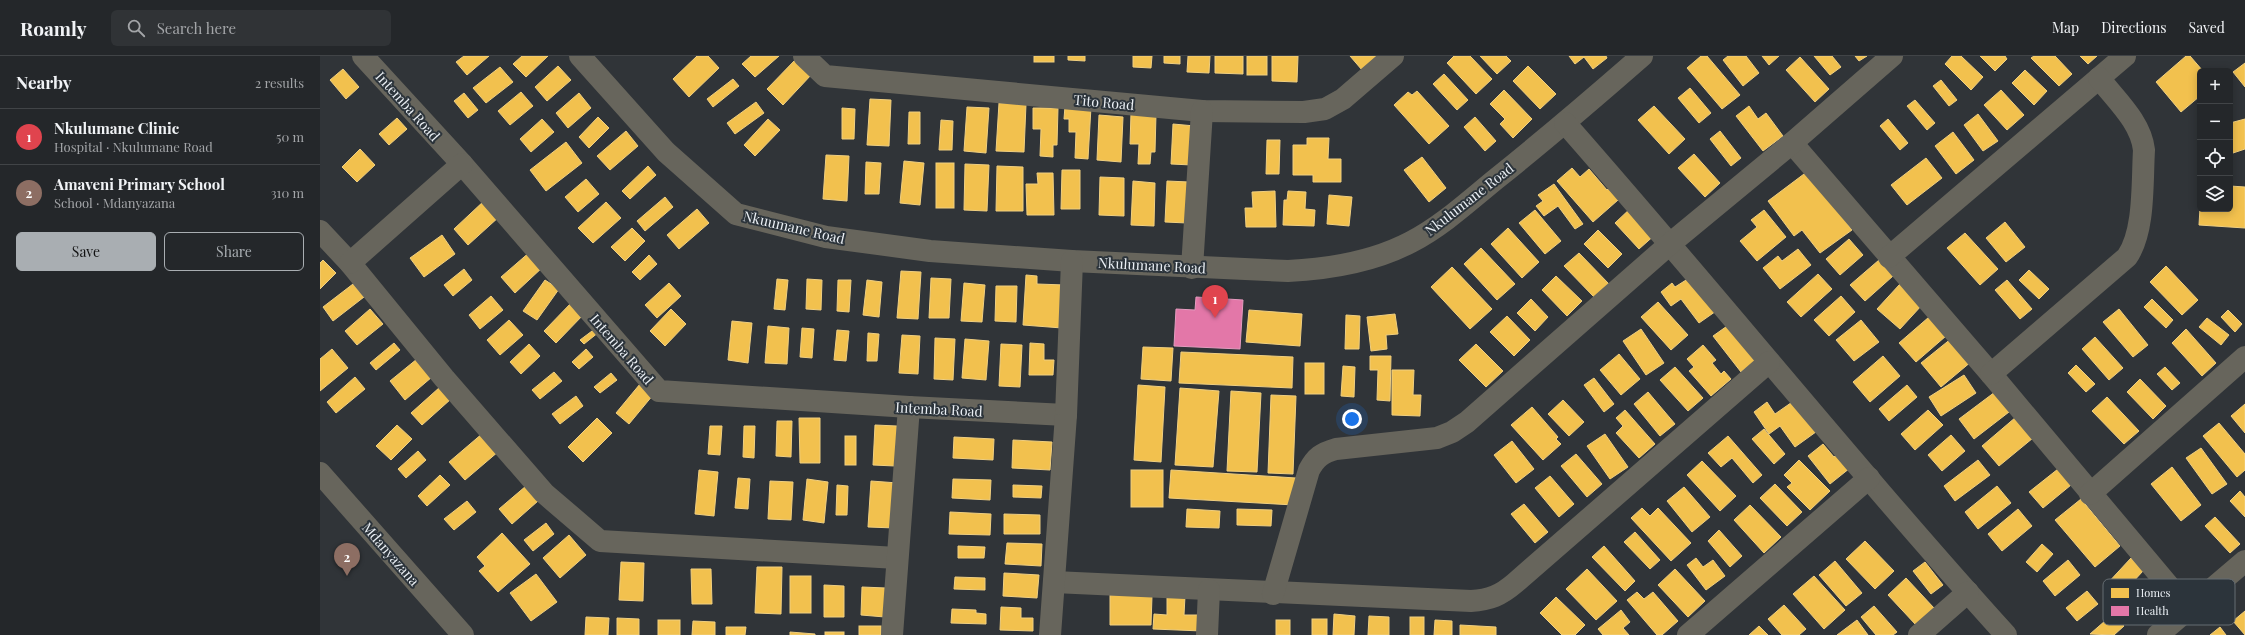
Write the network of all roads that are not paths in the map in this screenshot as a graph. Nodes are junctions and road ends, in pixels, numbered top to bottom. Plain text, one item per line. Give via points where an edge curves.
1 (363, 56) edge
2 (580, 56) edge
3 (804, 56) edge
4 (1393, 56) edge
5 (1642, 56) edge
6 (1892, 56) edge
7 (2125, 56) edge
8 (2099, 78) junction
9 (1202, 111) junction
10 (1565, 123) junction
11 (1792, 143) junction
12 (462, 164) junction
13 (320, 231) edge
14 (1671, 243) junction
15 (1889, 257) junction
16 (1072, 261) junction
17 (350, 263) junction
18 (1192, 268) junction
19 (2245, 357) edge
20 (1769, 362) junction
21 (1991, 374) junction
22 (909, 408) junction
23 (1066, 415) junction
24 (320, 473) edge
25 (1869, 478) junction
26 (2090, 494) junction
27 (897, 558) junction
28 (2245, 561) edge
29 (2163, 579) edge
30 (2224, 579) edge
31 (1054, 582) junction
32 (1209, 590) junction
33 (1968, 592) junction
34 (1273, 594) junction
35 (2170, 625) edge
36 (463, 635) edge
37 (892, 635) edge
38 (1050, 635) edge
39 (1207, 635) edge
40 (1688, 635) edge
41 (1919, 635) edge
42 (2006, 635) edge
43 (2158, 635) edge

1 - 12 street, Intemba Road
2 - 16 street, Nkuumane Road via 666,152 736,214 826,237 930,251
3 - 9 street, Tito Road via 826,76
4 - 9 street, Tito Road via 1343,99 1324,109 1289,112
5 - 10 street, Nkulumane Road
6 - 11 street
7 - 8 street
8 - 15 street
8 - 21 street via 2138,127 2143,138 2138,232 2134,247 2127,257
9 - 18 street
10 - 14 street
10 - 18 street, Nkulumane Road via 1437,227 1410,243 1377,256 1318,270
11 - 14 street
11 - 15 street
12 - 17 street
12 - 22 street, Intemba Road via 659,391
13 - 17 street
14 - 20 street
14 - 34 street via 1467,422 1452,432 1418,442 1336,450 1315,459 1309,470
15 - 21 street
16 - 18 street, Nkulumane Road
16 - 23 street
17 - 27 street via 444,378 544,493 600,541
19 - 26 street
20 - 25 street
20 - 34 street via 1503,593 1490,600 1471,602
21 - 26 street
22 - 23 street, Intemba Road
22 - 27 street
23 - 31 street
24 - 36 street, Mdanyazana
25 - 33 street
25 - 40 street
26 - 29 street
27 - 37 street
28 - 30 street
31 - 32 street
31 - 38 street
32 - 34 street
32 - 39 street
33 - 41 street
33 - 42 street
35 - 43 street

